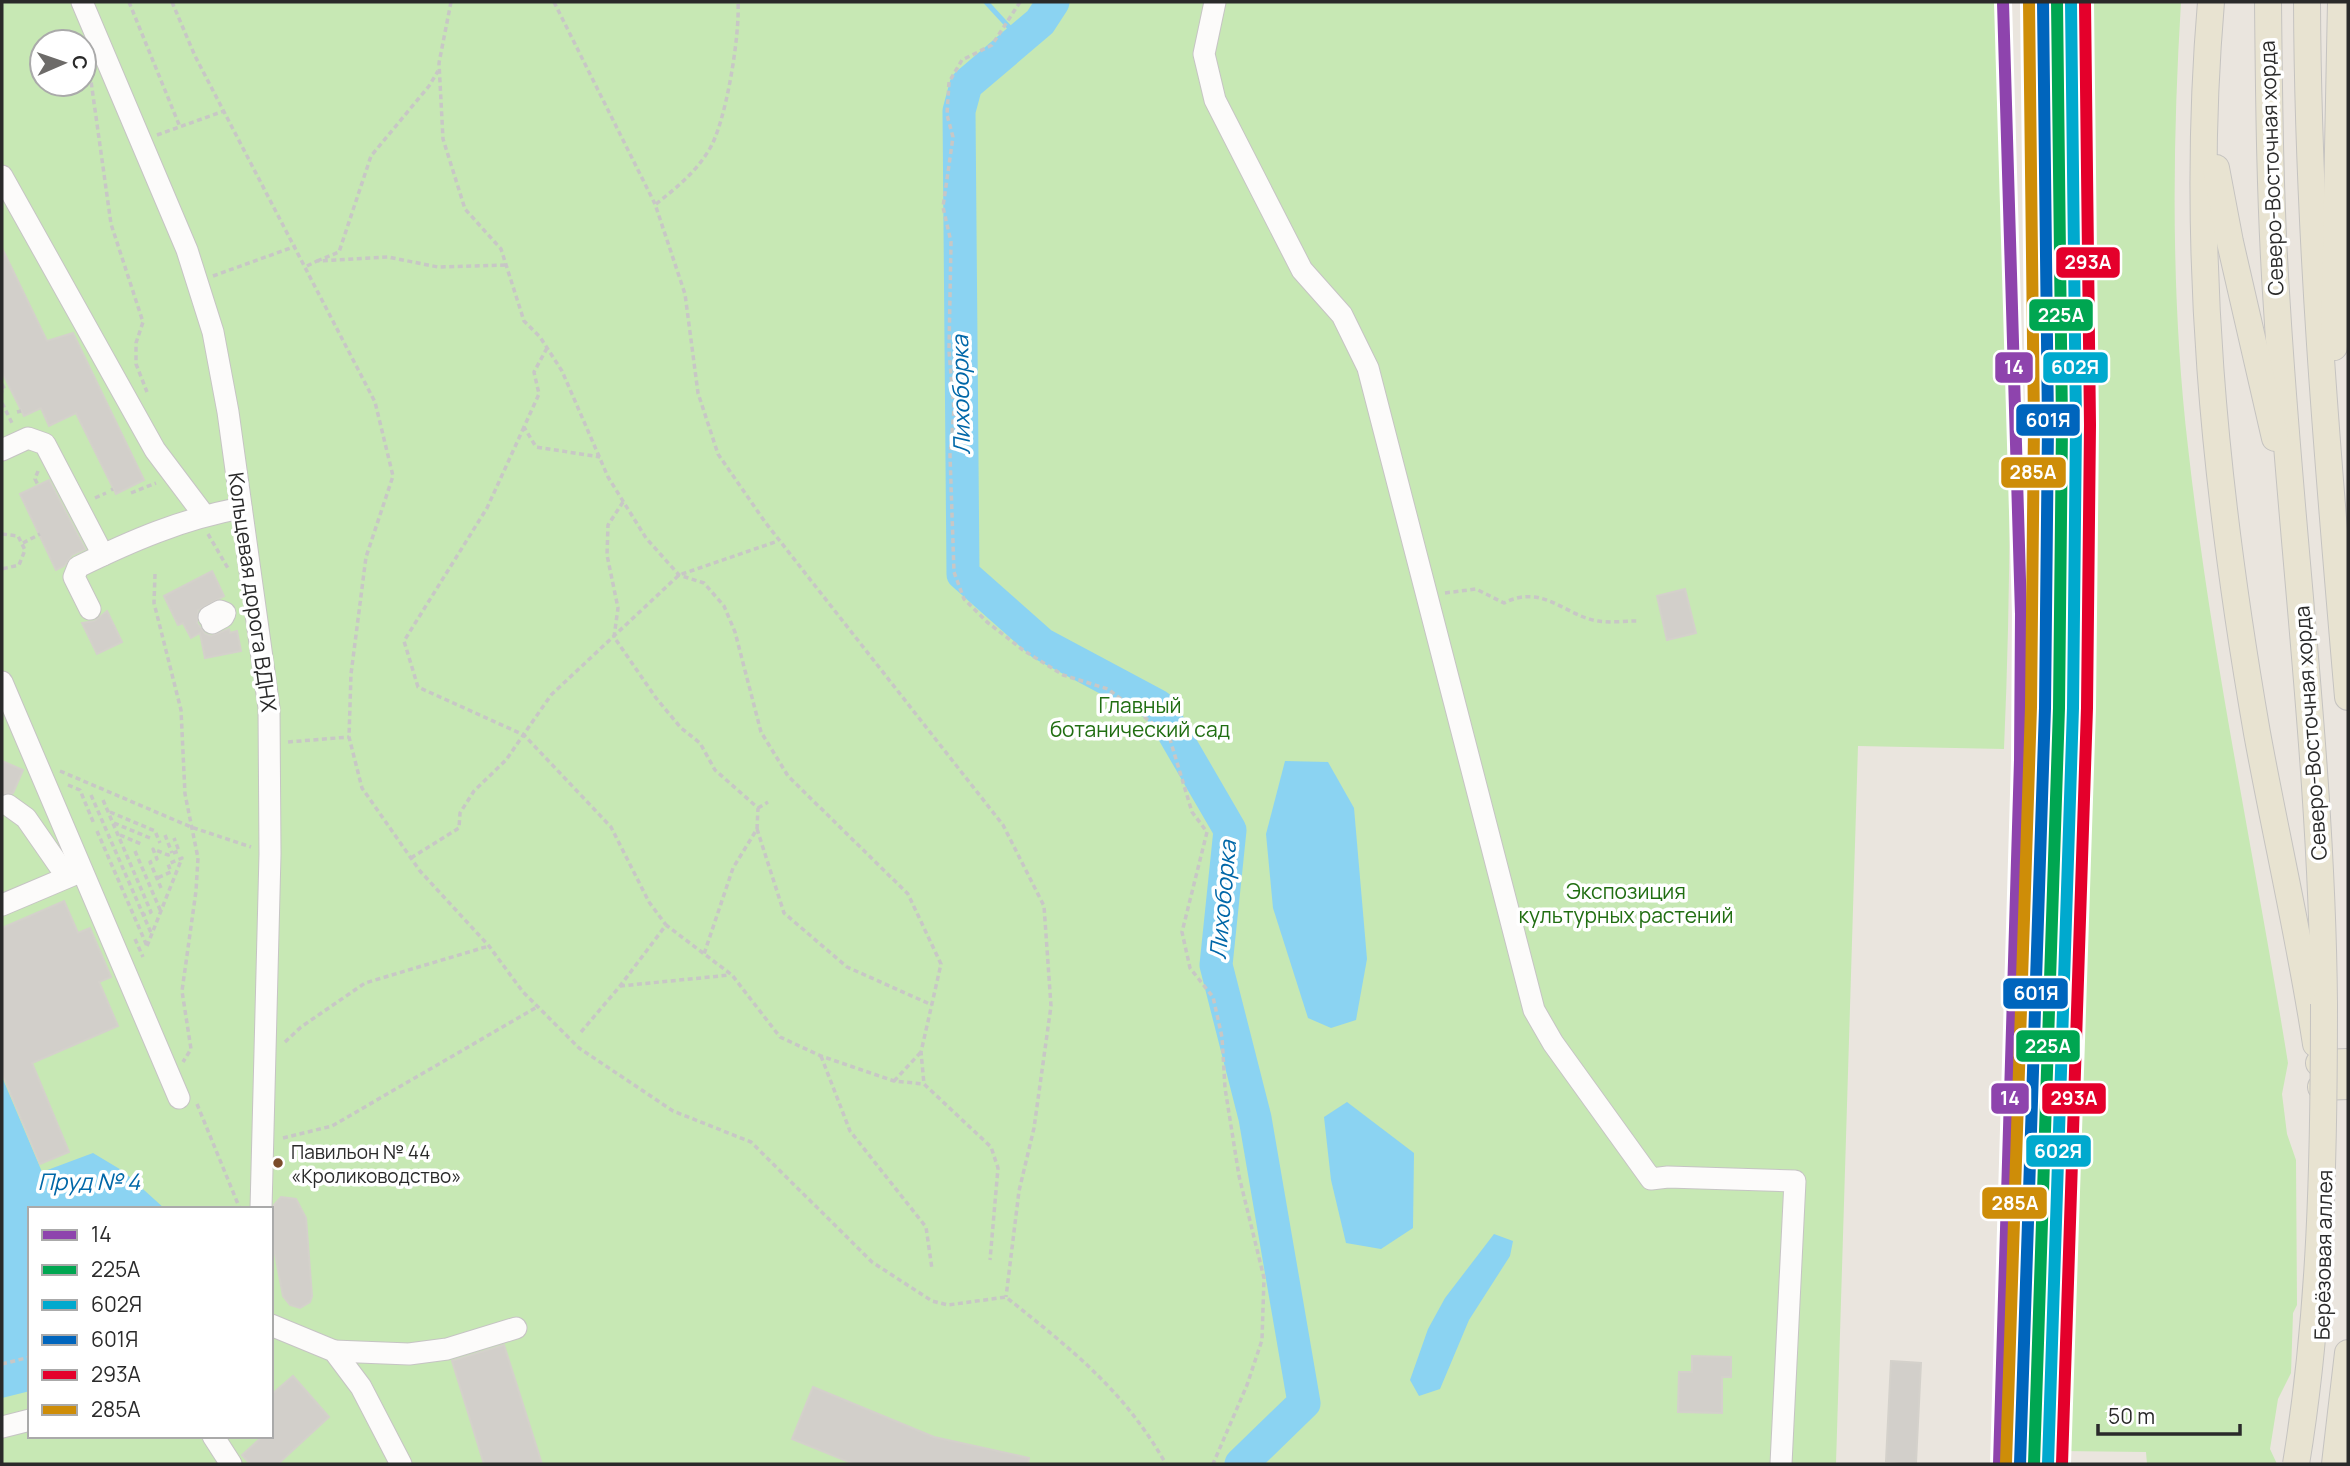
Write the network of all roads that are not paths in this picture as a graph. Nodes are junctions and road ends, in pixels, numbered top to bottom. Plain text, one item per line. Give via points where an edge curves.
1 (82, 2) edge
2 (1215, 2) edge
3 (2211, 2) edge
4 (2268, 2) edge
5 (2307, 2) edge
6 (2341, 2) edge
7 (2206, 58) junction
8 (2, 176) edge
9 (2, 450) edge
10 (2328, 468) junction
11 (241, 508) junction
12 (202, 516) junction
13 (2294, 518) junction
14 (103, 555) junction
15 (255, 598) junction
16 (90, 609) dead end
17 (215, 618) dead end
18 (2, 682) edge
19 (2348, 697) edge
20 (8, 805) dead end
21 (75, 874) junction
22 (2, 905) edge
23 (2348, 1062) edge
24 (2320, 1075) junction
25 (2348, 1086) edge
26 (182, 1093) road end
27 (261, 1207) edge
28 (273, 1326) edge
29 (516, 1328) dead end
30 (334, 1351) junction
31 (2348, 1353) edge
32 (28, 1420) edge
33 (2, 1427) edge
34 (214, 1438) edge
35 (231, 1464) edge
36 (401, 1464) edge
37 (1781, 1464) edge
38 (2296, 1464) edge
39 (2306, 1464) edge
40 (2335, 1464) edge

1 - 11 street, Кольцевая дорога ВДНХ via 143,140 206,306 222,376
2 - 37 street via 1203,54 1214,100 1302,270 1342,314 1368,368 1534,1010 1651,1180 1796,1181
3 - 7 main road
4 - 13 main road, Северо-Восточная хорда via 2277,309
5 - 10 main road, Северо-Восточная хорда via 2308,130
6 - 10 main road via 2338,250
7 - 13 main road via 2219,191
7 - 24 main road, Берёзовая аллея via 2203,239 2219,482 2257,731 2296,920
8 - 12 street via 143,429
9 - 14 street via 28,438 44,444
10 - 19 main road, Северо-Восточная хорда
11 - 12 street
11 - 15 street, Кольцевая дорога ВДНХ
12 - 14 street via 148,533
13 - 38 main road, Северо-Восточная хорда, bridge via 2323,910 2324,1142 2314,1314
14 - 16 street via 78,567 74,577
15 - 17 street
15 - 27 street, Кольцевая дорога ВДНХ via 269,708
18 - 21 street via 36,761
20 - 21 street via 24,815
21 - 22 street
21 - 26 street
23 - 24 main road
24 - 25 main road
24 - 39 main road, Берёзовая аллея via 2328,1312
28 - 30 street
29 - 30 street via 447,1349 409,1354
30 - 36 street via 361,1388
31 - 40 main road
32 - 33 street
34 - 35 street

